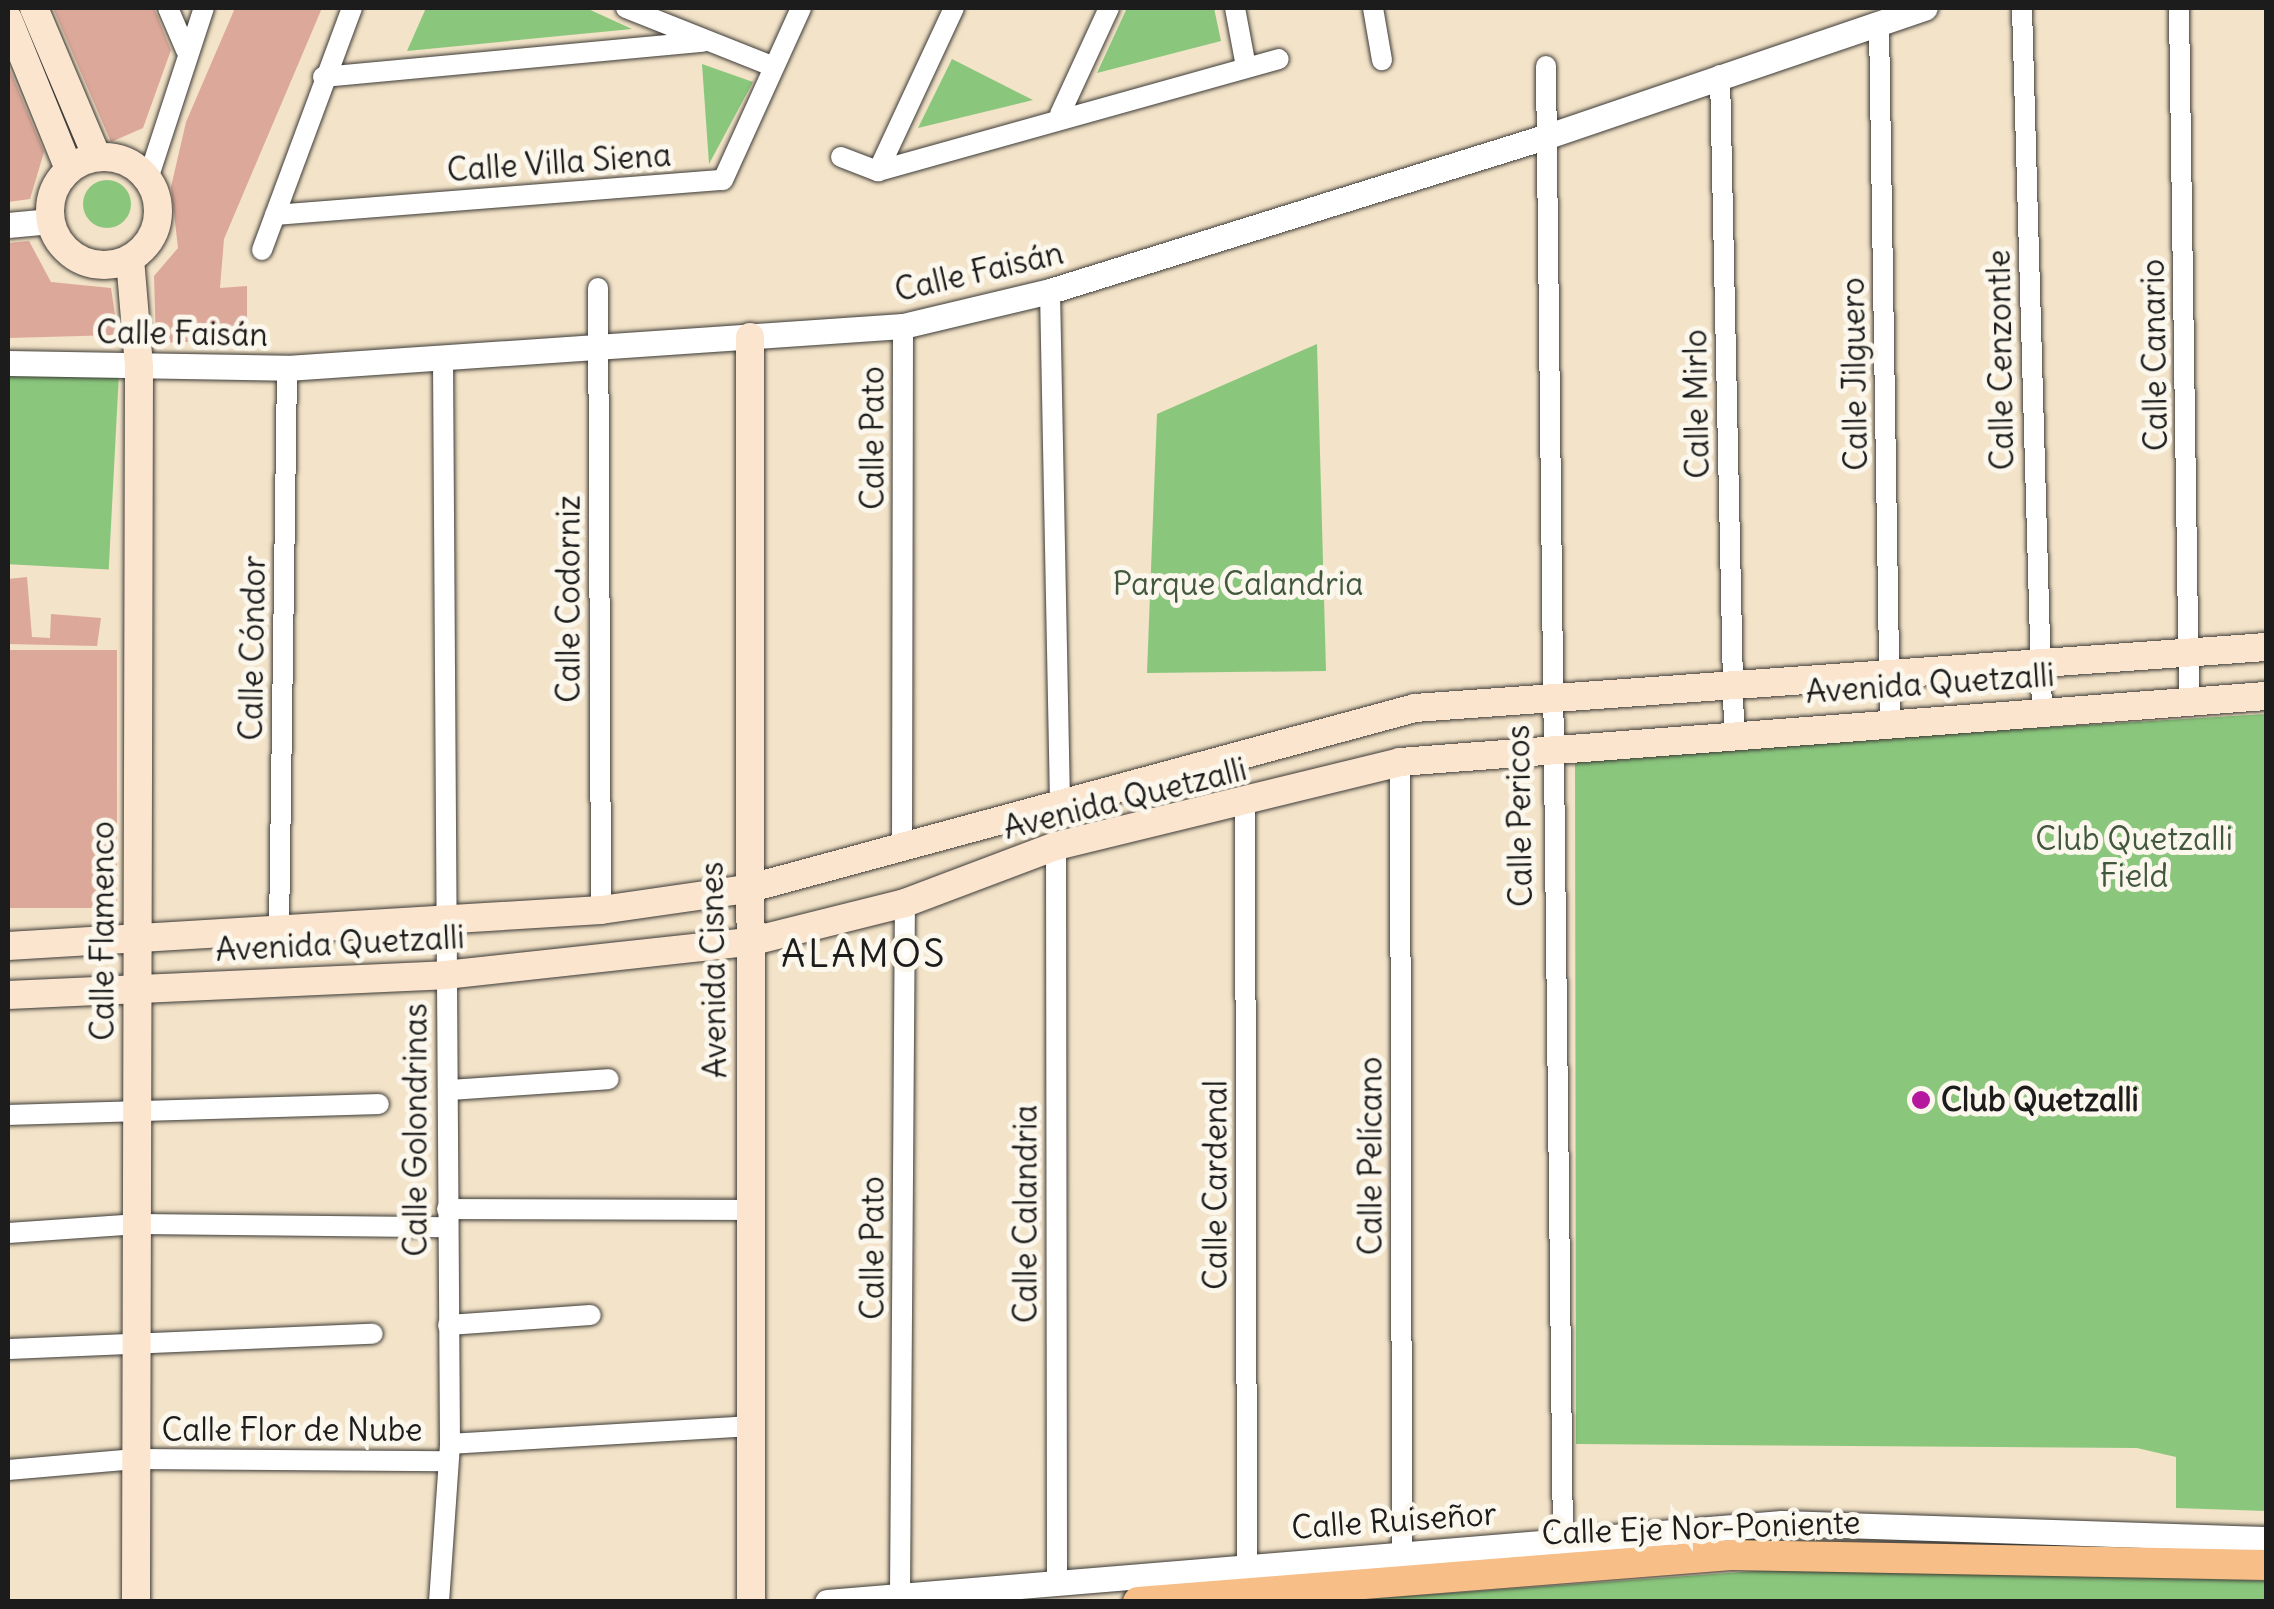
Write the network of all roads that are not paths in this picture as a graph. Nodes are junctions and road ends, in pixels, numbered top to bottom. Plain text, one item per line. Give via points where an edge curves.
1 (34, 8) edge
2 (168, 8) edge
3 (204, 8) edge
4 (352, 8) edge
5 (626, 8) edge
6 (801, 8) edge
7 (954, 8) edge
8 (1109, 8) edge
9 (1235, 8) edge
10 (1376, 8) edge
11 (1924, 8) edge
12 (2022, 8) edge
13 (2179, 8) edge
14 (8, 19) edge
15 (1879, 24) junction
16 (702, 42) junction
17 (186, 50) junction
18 (1279, 58) dead end
19 (1382, 60) dead end
20 (1546, 66) dead end
21 (774, 67) junction
22 (1246, 67) junction
23 (1720, 76) junction
24 (323, 77) junction
25 (1060, 114) junction
26 (1548, 136) junction
27 (97, 157) junction
28 (841, 157) dead end
29 (70, 170) junction
30 (878, 170) junction
31 (148, 179) junction
32 (274, 215) junction
33 (51, 221) junction
34 (8, 225) edge
35 (262, 250) dead end
36 (130, 259) junction
37 (598, 288) dead end
38 (1050, 291) junction
39 (903, 326) junction
40 (750, 337) junction
41 (598, 340) junction
42 (443, 357) junction
43 (8, 363) edge
44 (139, 367) junction
45 (288, 368) junction
46 (2266, 647) edge
47 (2190, 650) junction
48 (2038, 664) junction
49 (1890, 676) junction
50 (1733, 686) junction
51 (2266, 696) edge
52 (1548, 702) junction
53 (2189, 702) junction
54 (2042, 711) junction
55 (1890, 723) junction
56 (1734, 732) junction
57 (1549, 747) junction
58 (1400, 762) junction
59 (1060, 804) junction
60 (1246, 805) junction
61 (1056, 846) junction
62 (902, 849) junction
63 (746, 889) junction
64 (906, 902) junction
65 (601, 910) junction
66 (441, 921) junction
67 (279, 930) junction
68 (136, 939) junction
69 (749, 942) junction
70 (8, 946) edge
71 (444, 976) junction
72 (140, 990) junction
73 (8, 995) edge
74 (608, 1079) dead end
75 (449, 1090) junction
76 (379, 1104) dead end
77 (138, 1107) junction
78 (8, 1116) edge
79 (754, 1210) junction
80 (446, 1218) junction
81 (139, 1224) junction
82 (8, 1233) edge
83 (590, 1315) dead end
84 (448, 1324) junction
85 (373, 1334) dead end
86 (139, 1338) junction
87 (8, 1349) edge
88 (750, 1426) junction
89 (449, 1452) junction
90 (136, 1459) junction
91 (8, 1470) edge
92 (2266, 1539) edge
93 (1402, 1550) junction
94 (1563, 1554) junction
95 (1248, 1564) junction
96 (2266, 1566) edge
97 (1056, 1582) junction
98 (900, 1594) junction
99 (136, 1602) edge
100 (439, 1602) edge
101 (751, 1602) edge
102 (827, 1602) edge
103 (1138, 1602) edge

1 - 27 main road
2 - 17 street
3 - 17 street
4 - 24 street
5 - 16 street
6 - 21 street, Calle Villa Siena
7 - 30 street
8 - 25 street
9 - 22 street
10 - 19 street
11 - 15 street, Calle Faisán
12 - 48 street, Calle Cenzontle
13 - 47 street, Calle Canario
14 - 29 main road
15 - 23 street, Calle Faisán
15 - 49 street, Calle Jilguero
16 - 21 street
16 - 24 street
17 - 31 street
18 - 22 street
20 - 26 street, Calle Pericos
21 - 32 street, Calle Villa Siena via 724,180
22 - 25 street
23 - 26 street, Calle Faisán
23 - 50 street, Calle Mirlo
24 - 32 street
25 - 30 street
26 - 38 street, Calle Faisán
26 - 52 street, Calle Pericos
27 - 29 main road
27 - 31 main road
28 - 30 street
29 - 33 main road
31 - 36 main road via 155,232
32 - 35 street
33 - 34 street
33 - 36 main road via 81,260
36 - 44 main road, Calle Flamenco
37 - 41 street, Calle Codorniz
38 - 39 street, Calle Faisán
38 - 59 street
39 - 40 street, Calle Faisán
39 - 62 street, Calle Pato
40 - 41 street, Calle Faisán
40 - 63 main road, Avenida Cisnes
41 - 42 street, Calle Faisán
41 - 65 street, Calle Codorniz
42 - 45 street, Calle Faisán
42 - 66 street, Calle Golondrinas
43 - 44 street, Calle Faisán
44 - 45 street, Calle Faisán
44 - 68 main road, Calle Flamenco
45 - 67 street, Calle Cóndor
46 - 47 main road, Avenida Quetzalli
47 - 48 main road, Avenida Quetzalli
47 - 53 street, Calle Canario
48 - 49 main road, Avenida Quetzalli
48 - 54 street, Calle Cenzontle
49 - 50 main road, Avenida Quetzalli
49 - 55 street, Calle Jilguero
50 - 52 main road, Avenida Quetzalli
50 - 56 street, Calle Mirlo
51 - 53 main road, Avenida Quetzalli
52 - 57 street, Calle Pericos
52 - 59 main road, Avenida Quetzalli via 1416,708
53 - 54 main road, Avenida Quetzalli
54 - 55 main road, Avenida Quetzalli
55 - 56 main road, Avenida Quetzalli
56 - 57 main road, Avenida Quetzalli
57 - 58 main road, Avenida Quetzalli
57 - 94 street, Calle Pericos
58 - 60 main road, Avenida Quetzalli
58 - 93 street, Calle Pelícano
59 - 62 main road, Avenida Quetzalli
60 - 61 main road, Avenida Quetzalli
60 - 95 street, Calle Cardenal
61 - 64 main road, Avenida Quetzalli
61 - 97 street, Calle Calandria
62 - 63 main road, Avenida Quetzalli
63 - 65 main road, Avenida Quetzalli
63 - 69 main road, Avenida Cisnes
64 - 69 main road, Avenida Quetzalli
64 - 98 street, Calle Pato
65 - 66 main road, Avenida Quetzalli
66 - 67 main road, Avenida Quetzalli
66 - 71 street, Calle Golondrinas
67 - 68 main road, Avenida Quetzalli
68 - 70 main road, Avenida Quetzalli
68 - 72 main road, Calle Flamenco
69 - 71 main road, Avenida Quetzalli
69 - 79 main road, Avenida Cisnes
71 - 72 main road, Avenida Quetzalli
71 - 75 street, Calle Golondrinas
72 - 73 main road, Avenida Quetzalli
72 - 77 main road, Calle Flamenco
74 - 75 street
75 - 80 street, Calle Golondrinas
76 - 77 street
77 - 78 street
77 - 81 main road, Calle Flamenco
79 - 80 street
79 - 88 main road, Avenida Cisnes
80 - 81 street
80 - 84 street, Calle Golondrinas
81 - 82 street
81 - 86 main road, Calle Flamenco
83 - 84 street
84 - 89 street, Calle Golondrinas
85 - 86 street
86 - 87 street
86 - 90 main road, Calle Flamenco
88 - 89 street, Calle Flor de Nube
88 - 101 main road, Avenida Cisnes
89 - 90 street, Calle Flor de Nube
89 - 100 street, Calle Golondrinas
90 - 91 street, Calle Flor de Nube
90 - 99 main road, Calle Flamenco
92 - 94 street, Calle Ruiseñor via 1782,1523
93 - 94 street, Calle Ruiseñor
93 - 95 street, Calle Ruiseñor
94 - 96 main road, Calle Eje Nor-Poniente
94 - 103 main road, Calle Eje Nor-Poniente
95 - 97 street, Calle Ruiseñor
97 - 98 street, Calle Ruiseñor
98 - 102 street, Calle Ruiseñor

